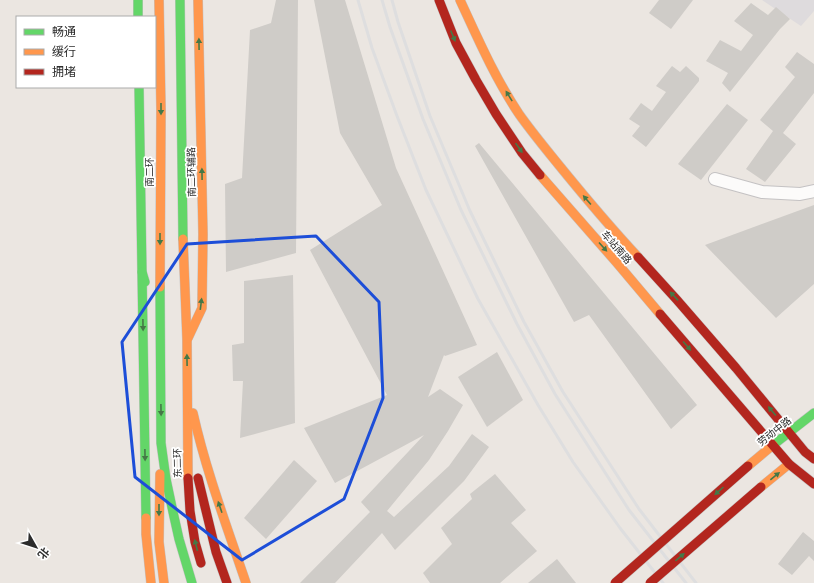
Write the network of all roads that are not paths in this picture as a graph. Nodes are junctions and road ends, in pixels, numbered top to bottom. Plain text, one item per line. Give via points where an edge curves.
1 (138, 0) edge
2 (159, 0) edge
3 (180, 0) edge
4 (198, 0) edge
5 (439, 0) edge
6 (460, 0) edge
7 (138, 16) edge
8 (139, 88) edge
9 (715, 179) dead end
10 (814, 191) edge
11 (142, 272) junction
12 (187, 340) junction
13 (160, 343) junction
14 (187, 377) junction
15 (814, 413) edge
16 (789, 432) junction
17 (187, 436) junction
18 (161, 443) junction
19 (773, 445) junction
20 (814, 445) edge
21 (797, 458) junction
22 (814, 460) edge
23 (814, 484) edge
24 (173, 512) junction
25 (176, 561) dead end
26 (203, 570) dead end
27 (150, 583) edge
28 (164, 583) edge
29 (192, 583) edge
30 (227, 583) edge
31 (246, 583) edge
32 (616, 583) edge
33 (650, 583) edge

1 - 7 main road
2 -> 13 main road, 南二环
3 - 12 main road
12 -> 4 main road, 南二环辅路 via 202,308
5 -> 19 main road, 车站南路 via 456,43 476,80 522,153
16 -> 6 main road, 车站南路 via 541,143 498,80
8 - 11 main road
9 - 10 street via 762,192 800,194
11 - 13 main road
11 -> 27 main road via 146,534
14 -> 12 main road, 东二环
13 -> 18 main road, 东二环
14 - 17 main road, 东二环
31 -> 14 main road via 208,472
15 - 16 main road, 劳动中路
16 - 19 main road, 劳动中路
16 - 21 main road, 车站南路
26 -> 17 main road, 东二环 via 190,511
17 - 30 main road via 216,552
18 - 24 main road, 东二环
18 -> 28 main road via 159,519
19 - 21 main road, 车站南路
19 -> 32 main road, 劳动中路, bridge
20 - 21 main road
21 - 22 main road, 车站南路
21 - 23 main road, 车站南路
33 -> 21 main road, bridge
24 - 25 main road
24 - 29 main road, 东二环

